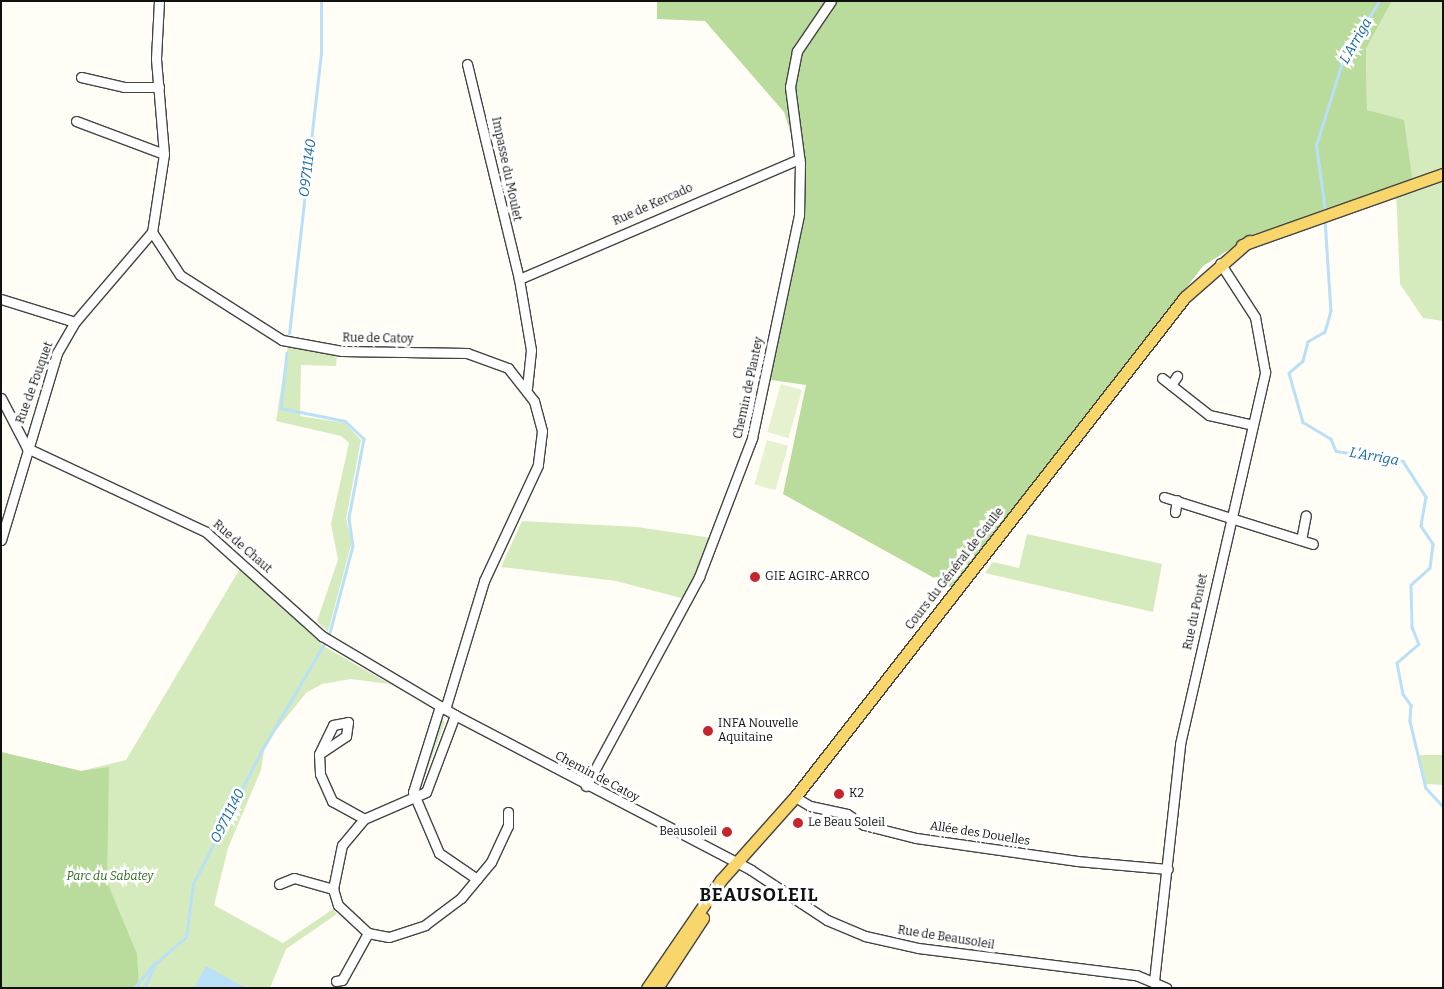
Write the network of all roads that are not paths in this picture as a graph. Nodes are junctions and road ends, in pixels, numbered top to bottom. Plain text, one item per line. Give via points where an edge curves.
1 (159, 1) edge
2 (831, 1) edge
3 (467, 64) dead end
4 (81, 77) dead end
5 (159, 87) junction
6 (76, 121) dead end
7 (164, 154) junction
8 (800, 159) junction
9 (1443, 174) edge
10 (152, 232) junction
11 (1249, 242) junction
12 (1220, 263) junction
13 (520, 279) junction
14 (1192, 289) junction
15 (1, 299) edge
16 (75, 322) junction
17 (1177, 376) dead end
18 (1162, 378) dead end
19 (1171, 385) junction
20 (527, 388) junction
21 (1, 398) edge
22 (1253, 425) junction
23 (27, 448) junction
24 (1164, 497) dead end
25 (1178, 500) junction
26 (1174, 512) dead end
27 (1306, 515) dead end
28 (1232, 518) junction
29 (1, 540) edge
30 (1301, 540) junction
31 (1313, 544) dead end
32 (443, 708) junction
33 (456, 715) junction
34 (319, 754) dead end
35 (586, 786) junction
36 (795, 797) junction
37 (416, 800) junction
38 (508, 812) dead end
39 (364, 819) junction
40 (739, 864) junction
41 (1168, 869) junction
42 (477, 879) junction
43 (279, 884) dead end
44 (333, 889) junction
45 (368, 933) junction
46 (684, 945) junction
47 (336, 981) dead end
48 (1154, 981) junction
49 (647, 988) edge
50 (652, 988) edge
51 (657, 988) edge
52 (1166, 988) edge

1 - 5 street
2 - 8 street, Chemin de Plantey via 797,51 792,78
3 - 13 street, Impasse du Moulet
4 - 5 street via 124,87
5 - 7 street
6 - 7 street
7 - 10 street
8 - 13 street, Rue de Kercado
8 - 35 street, Chemin de Plantey via 796,245 775,321 752,438 700,577
9 - 11 main road, Cours du Général de Gaulle
10 - 16 street, Rue de Fouquet
10 - 20 street, Rue de Catoy via 180,275 282,340 342,351 467,353 508,368
11 - 12 main road, Cours du Général de Gaulle
11 - 14 main road, Cours du Général de Gaulle via 1211,264
12 - 14 main road, Cours du Général de Gaulle
12 - 22 street, Rue du Pontet via 1248,303 1263,347 1264,384
13 - 20 street, Impasse du Moulet via 531,350
14 - 36 main road, Cours du Général de Gaulle
15 - 16 street
16 - 23 street, Rue de Fouquet via 58,352
17 - 19 street
18 - 19 street
19 - 22 street via 1209,415
20 - 32 street, Rue de Catoy via 542,431 538,465 484,581
21 - 23 street
22 - 28 street, Rue du Pontet
23 - 29 street, Rue de Fouquet
23 - 32 street, Rue de Chaut via 206,532 322,636
24 - 25 street
25 - 26 street
25 - 28 street
27 - 30 street
28 - 30 street
28 - 41 street, Rue du Pontet via 1176,765
30 - 31 street
32 - 33 street, Chemin de Catoy
32 - 37 street, Rue de Catoy via 413,786
33 - 35 street, Chemin de Catoy
33 - 37 street via 426,792
34 - 39 street via 320,774 332,801
35 - 40 street, Chemin de Catoy
36 - 40 main road, Cours du Général de Gaulle
36 - 41 street, Allée des Douelles via 810,806 847,814 864,825 916,838 1076,861
37 - 39 street via 391,805
37 - 42 street via 439,853
38 - 42 street via 508,826
39 - 44 street via 342,845
40 - 46 main road, Cours du Général de Gaulle
40 - 48 street, Rue de Beausoleil via 827,920 866,936 946,952
40 - 49 main road, Cours du Général de Gaulle via 721,880
41 - 48 street, Rue du Pontet
42 - 45 street via 461,898 424,925 389,937
43 - 44 street via 294,878
44 - 45 street via 349,919
45 - 47 street via 342,980
46 - 50 main road
46 - 51 main road, Cours du Général de Gaulle
48 - 52 street, Rue de Beausoleil

